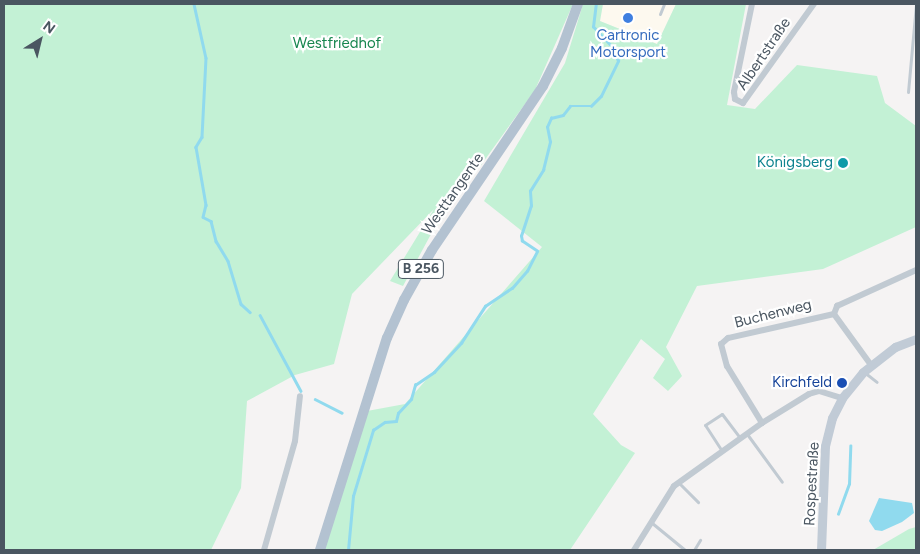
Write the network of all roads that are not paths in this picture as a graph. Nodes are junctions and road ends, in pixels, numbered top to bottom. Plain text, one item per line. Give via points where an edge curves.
1 (578, 4) edge
2 (664, 4) edge
3 (752, 4) edge
4 (814, 4) edge
5 (916, 4) edge
6 (660, 14) dead end
7 (908, 92) dead end
8 (916, 270) edge
9 (834, 314) junction
10 (916, 339) edge
11 (871, 365) junction
12 (863, 372) junction
13 (877, 382) dead end
14 (300, 396) dead end
15 (842, 398) junction
16 (762, 423) junction
17 (746, 434) junction
18 (740, 438) junction
19 (722, 451) junction
20 (782, 482) dead end
21 (679, 483) junction
22 (698, 502) dead end
23 (651, 522) junction
24 (700, 540) dead end
25 (264, 550) edge
26 (320, 550) edge
27 (634, 550) edge
28 (685, 550) edge
29 (694, 550) edge
30 (821, 550) edge

1 - 26 main road, Westtangente / B 256 via 562,48 543,86 432,250 404,300 387,338
2 - 6 lane
3 - 4 street, Albertstraße via 734,92 735,99 743,103 752,95
5 - 7 lane
8 - 9 street, Buchenweg via 837,306
9 - 11 street, Buchenweg
9 - 16 street, Buchenweg via 728,338 721,344 727,366
10 - 11 street, Rospestraße via 895,347
11 - 12 street, Rospestraße
12 - 13 lane
12 - 15 street, Rospestraße
14 - 25 street via 295,441
15 - 16 street via 819,391 808,394
15 - 30 street, Rospestraße via 832,418 825,446
16 - 17 street
17 - 18 street
17 - 20 lane
18 - 19 street
18 - 19 lane via 722,414 705,426
19 - 21 street
21 - 22 lane
21 - 23 street
23 - 27 street
23 - 28 lane
24 - 29 lane

